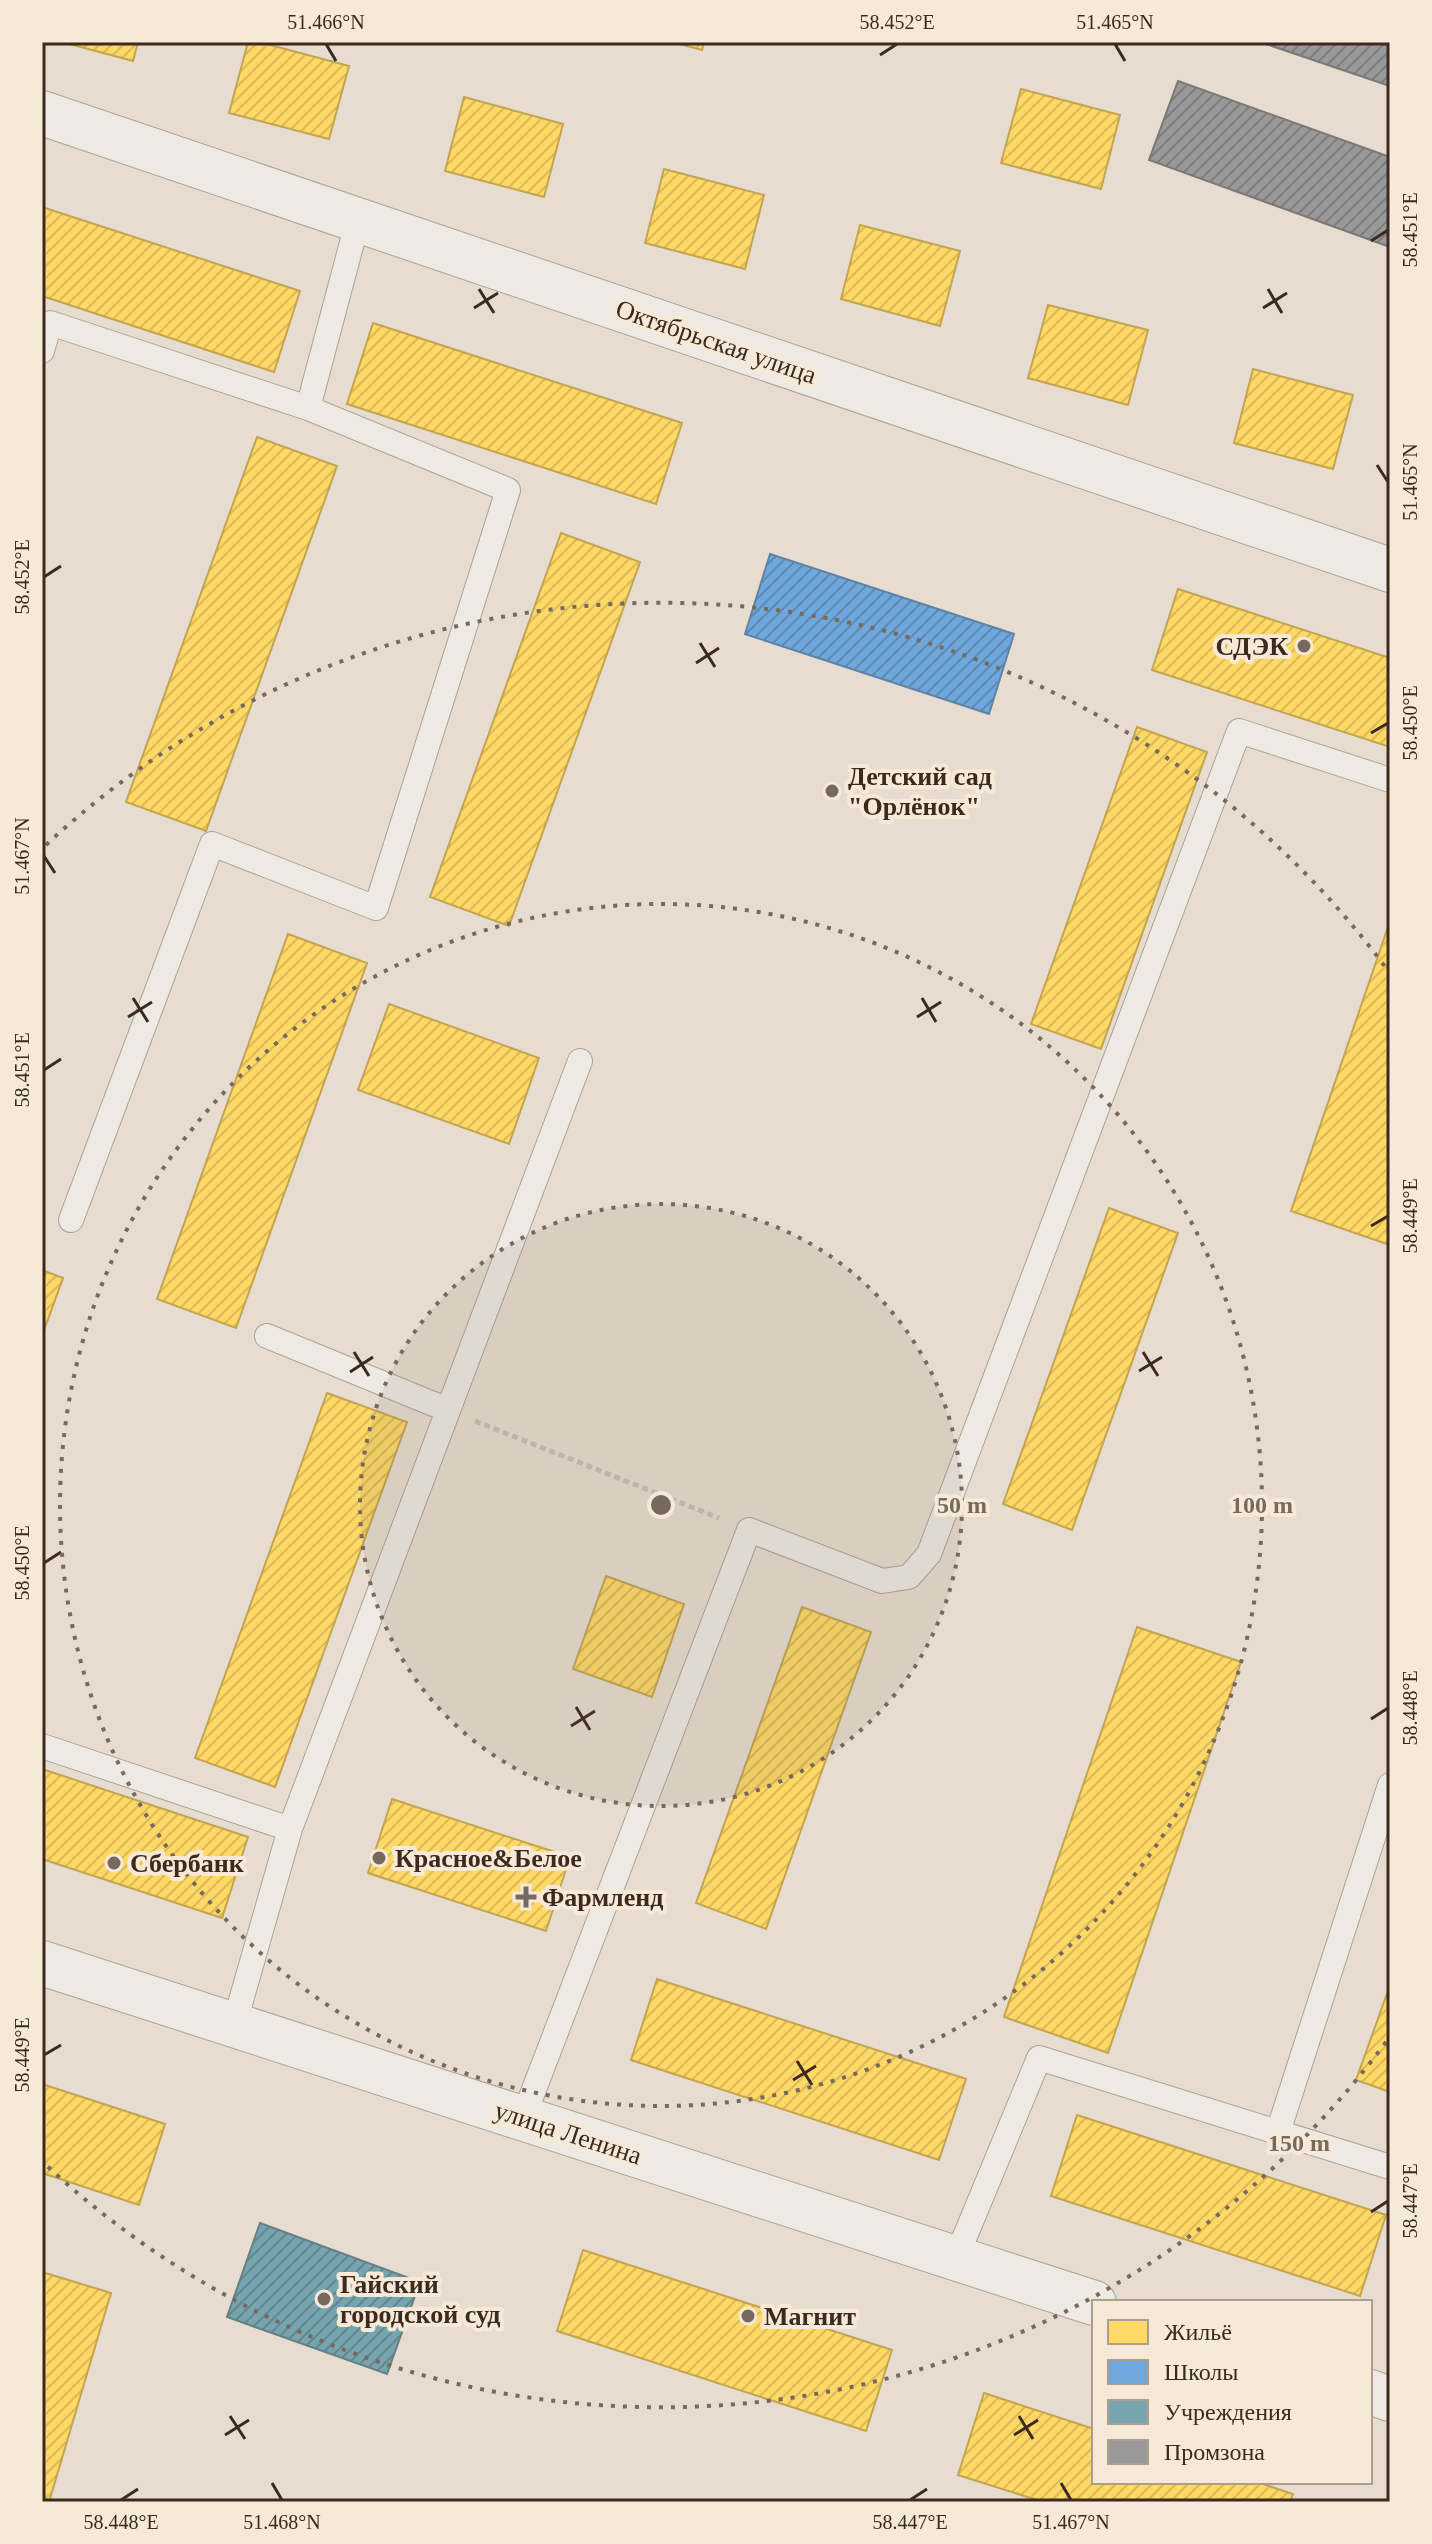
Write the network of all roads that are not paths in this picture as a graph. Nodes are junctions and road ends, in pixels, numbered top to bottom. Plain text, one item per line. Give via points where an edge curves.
1 (42, 113) edge
2 (358, 220) junction
3 (42, 351) edge
4 (308, 408) junction
5 (1390, 570) edge
6 (1390, 780) edge
7 (580, 1061) dead end
8 (71, 1220) dead end
9 (267, 1336) dead end
10 (448, 1410) junction
11 (42, 1746) edge
12 (1390, 1785) edge
13 (290, 1829) junction
14 (42, 1963) edge
15 (234, 2025) junction
16 (523, 2118) junction
17 (1278, 2132) junction
18 (1390, 2167) edge
19 (956, 2258) junction
20 (1092, 2302) edge

1 - 2 street, Октябрьская улица
2 - 4 lane
2 - 5 street, Октябрьская улица
3 - 4 lane via 50,323
4 - 8 lane via 508,490 376,908 212,844
6 - 16 lane via 1239,731 929,1554 909,1577 882,1581 749,1530
7 - 10 lane
9 - 10 lane
10 - 13 lane
11 - 13 lane
12 - 17 lane
13 - 15 lane
14 - 15 street, улица Ленина
15 - 16 street, улица Ленина
16 - 19 street, улица Ленина
17 - 18 lane
17 - 19 lane via 1039,2058
19 - 20 street, улица Ленина

